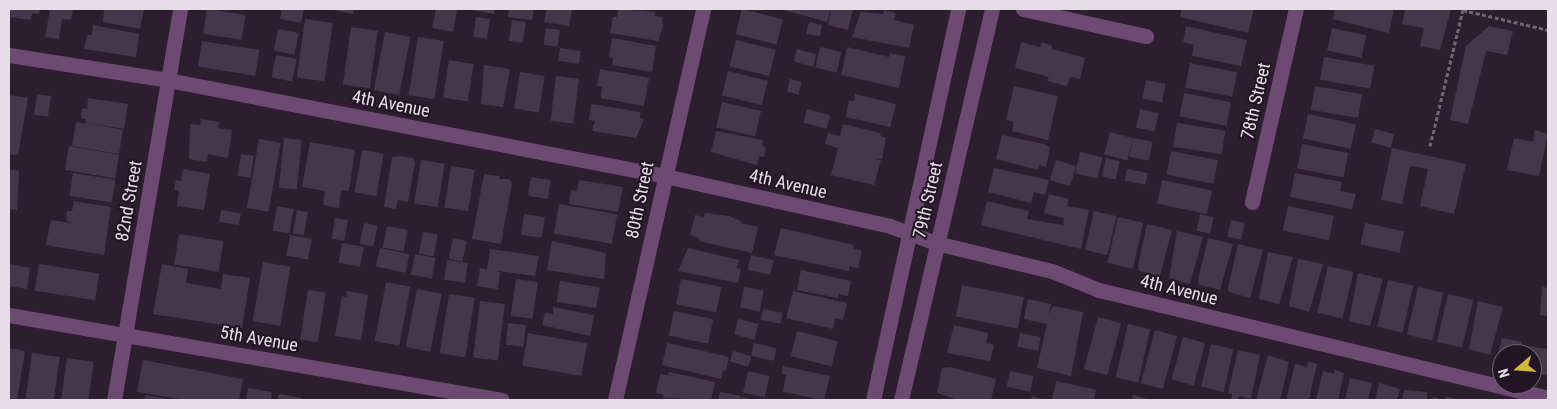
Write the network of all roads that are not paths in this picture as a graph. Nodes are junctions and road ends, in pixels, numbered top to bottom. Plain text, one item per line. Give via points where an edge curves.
1 (180, 9) edge
2 (703, 9) edge
3 (958, 9) edge
4 (992, 9) edge
5 (1023, 9) edge
6 (1296, 9) edge
7 (1146, 36) dead end
8 (9, 56) edge
9 (168, 80) junction
10 (665, 176) junction
11 (1252, 202) dead end
12 (910, 232) junction
13 (936, 243) junction
14 (9, 315) edge
15 (125, 335) junction
16 (1548, 398) edge
17 (114, 400) edge
18 (502, 400) edge
19 (616, 400) edge
20 (873, 400) edge
21 (901, 400) edge

1 - 9 street, 82nd Street
2 - 10 street, 80th Street
3 - 12 street, 79th Street
4 - 13 street, 79th Street
5 - 7 street
6 - 11 street, 78th Street
8 - 9 street, 4th Avenue
9 - 10 street, 4th Avenue
9 - 15 street, 82nd Street
10 - 12 street, 4th Avenue
10 - 19 street, 80th Street
12 - 13 street, 4th Avenue
12 - 20 street, 79th Street
13 - 16 street, 4th Avenue via 1052,271 1099,290
13 - 21 street, 79th Street
14 - 15 street, 5th Avenue
15 - 17 street, 82nd Street
15 - 18 street, 5th Avenue

